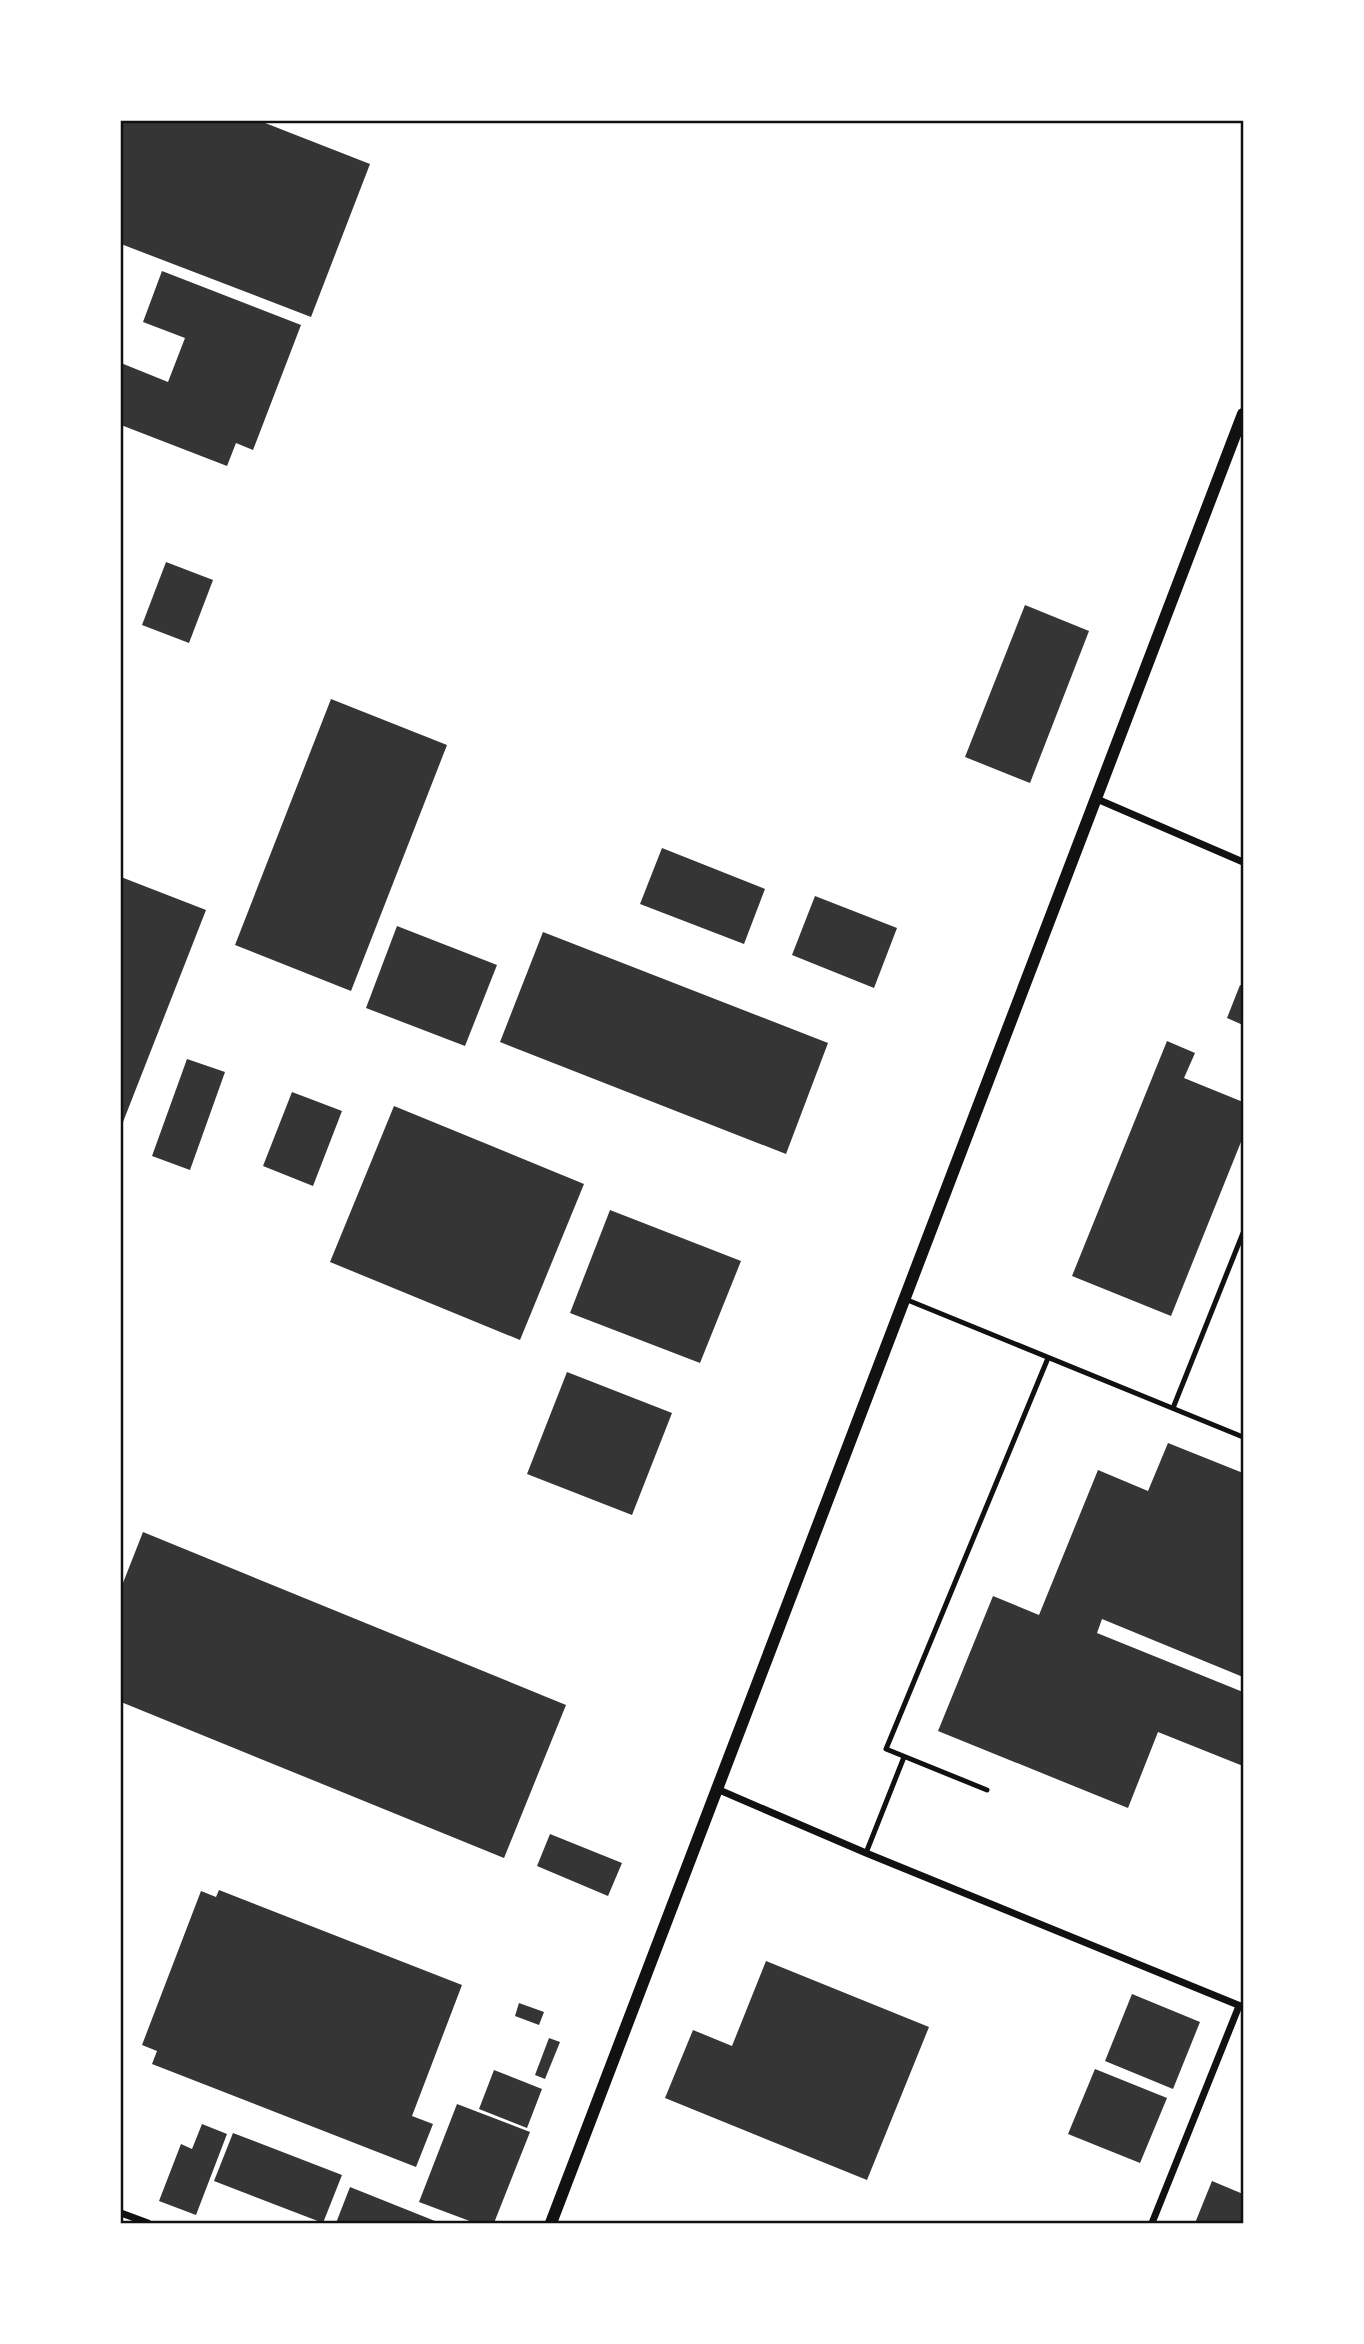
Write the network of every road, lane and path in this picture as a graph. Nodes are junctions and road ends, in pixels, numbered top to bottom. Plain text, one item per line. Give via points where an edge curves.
1 (1243, 414) edge
2 (1097, 799) junction
3 (1243, 862) edge
4 (1243, 1233) edge
5 (905, 1299) junction
6 (1048, 1358) junction
7 (1173, 1408) junction
8 (1243, 1437) edge
9 (904, 1756) junction
10 (716, 1788) junction
11 (987, 1790) dead end
12 (866, 1853) junction
13 (1241, 2007) edge
14 (121, 2213) edge
15 (148, 2223) edge
16 (551, 2223) edge
17 (1152, 2223) edge

1 - 2 street
2 - 3 street
2 - 5 street
4 - 7 lane
5 - 6 lane
5 - 10 street
6 - 7 lane
6 - 9 lane via 886,1749
7 - 8 lane
9 - 11 lane
9 - 12 lane
10 - 12 street
10 - 16 street
12 - 13 street
13 - 17 street
14 - 15 street

